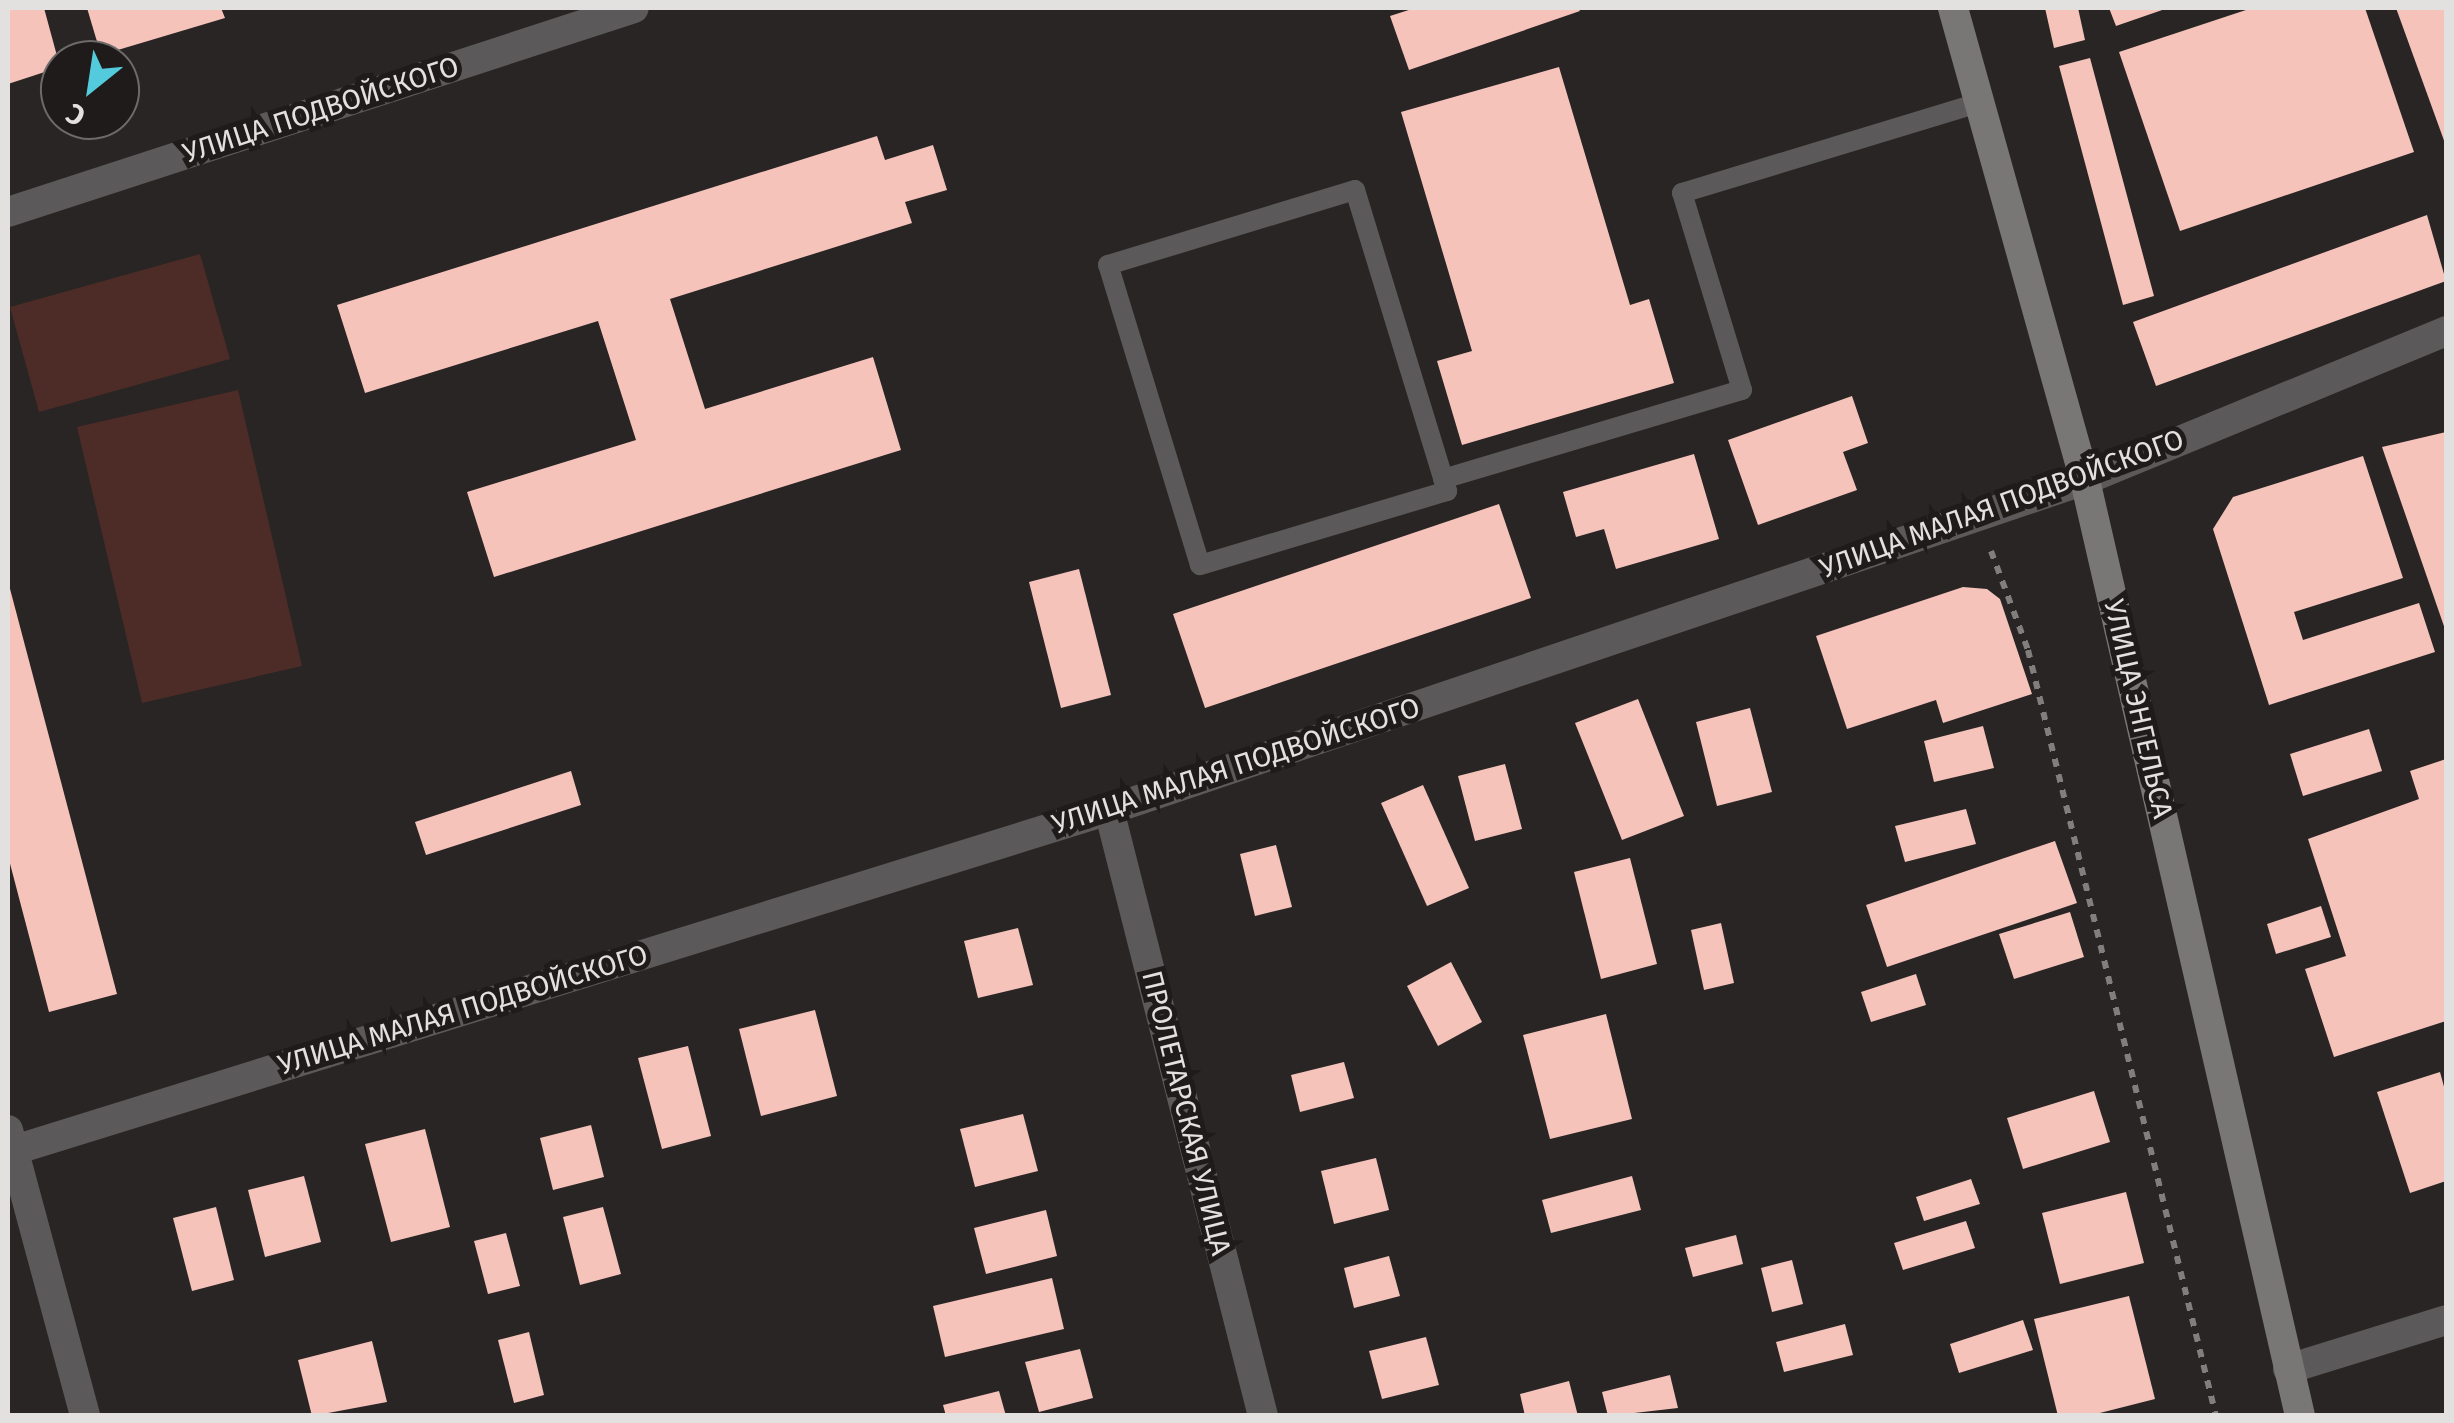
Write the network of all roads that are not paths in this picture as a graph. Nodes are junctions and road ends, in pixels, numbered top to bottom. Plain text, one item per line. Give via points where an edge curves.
1 (634, 8) edge
2 (1953, 8) edge
3 (1982, 102) junction
4 (8, 212) edge
5 (2446, 330) edge
6 (1444, 480) junction
7 (2086, 480) junction
8 (1108, 810) junction
9 (9, 1144) edge
10 (2446, 1320) edge
11 (2288, 1369) junction
12 (86, 1416) edge
13 (1262, 1416) edge
14 (2300, 1416) edge

1 - 4 street, УЛИЦА ПОДВОЙСКОГО
2 - 3 main road, УЛИЦА ЭНГЕЛЬСА
3 - 6 lane via 1682,192 1742,390
3 - 7 main road, УЛИЦА ЭНГЕЛЬСА
5 - 7 street, УЛИЦА МАЛАЯ ПОДВОЙСКОГО
6 - 6 lane via 1446,491 1200,565 1108,264 1355,190
7 - 8 street, УЛИЦА МАЛАЯ ПОДВОЙСКОГО
7 - 11 main road, УЛИЦА ЭНГЕЛЬСА
8 - 9 street, УЛИЦА МАЛАЯ ПОДВОЙСКОГО
8 - 13 street, ПРОЛЕТАРСКАЯ УЛИЦА
9 - 12 street
10 - 11 street
11 - 14 main road, УЛИЦА ЭНГЕЛЬСА

